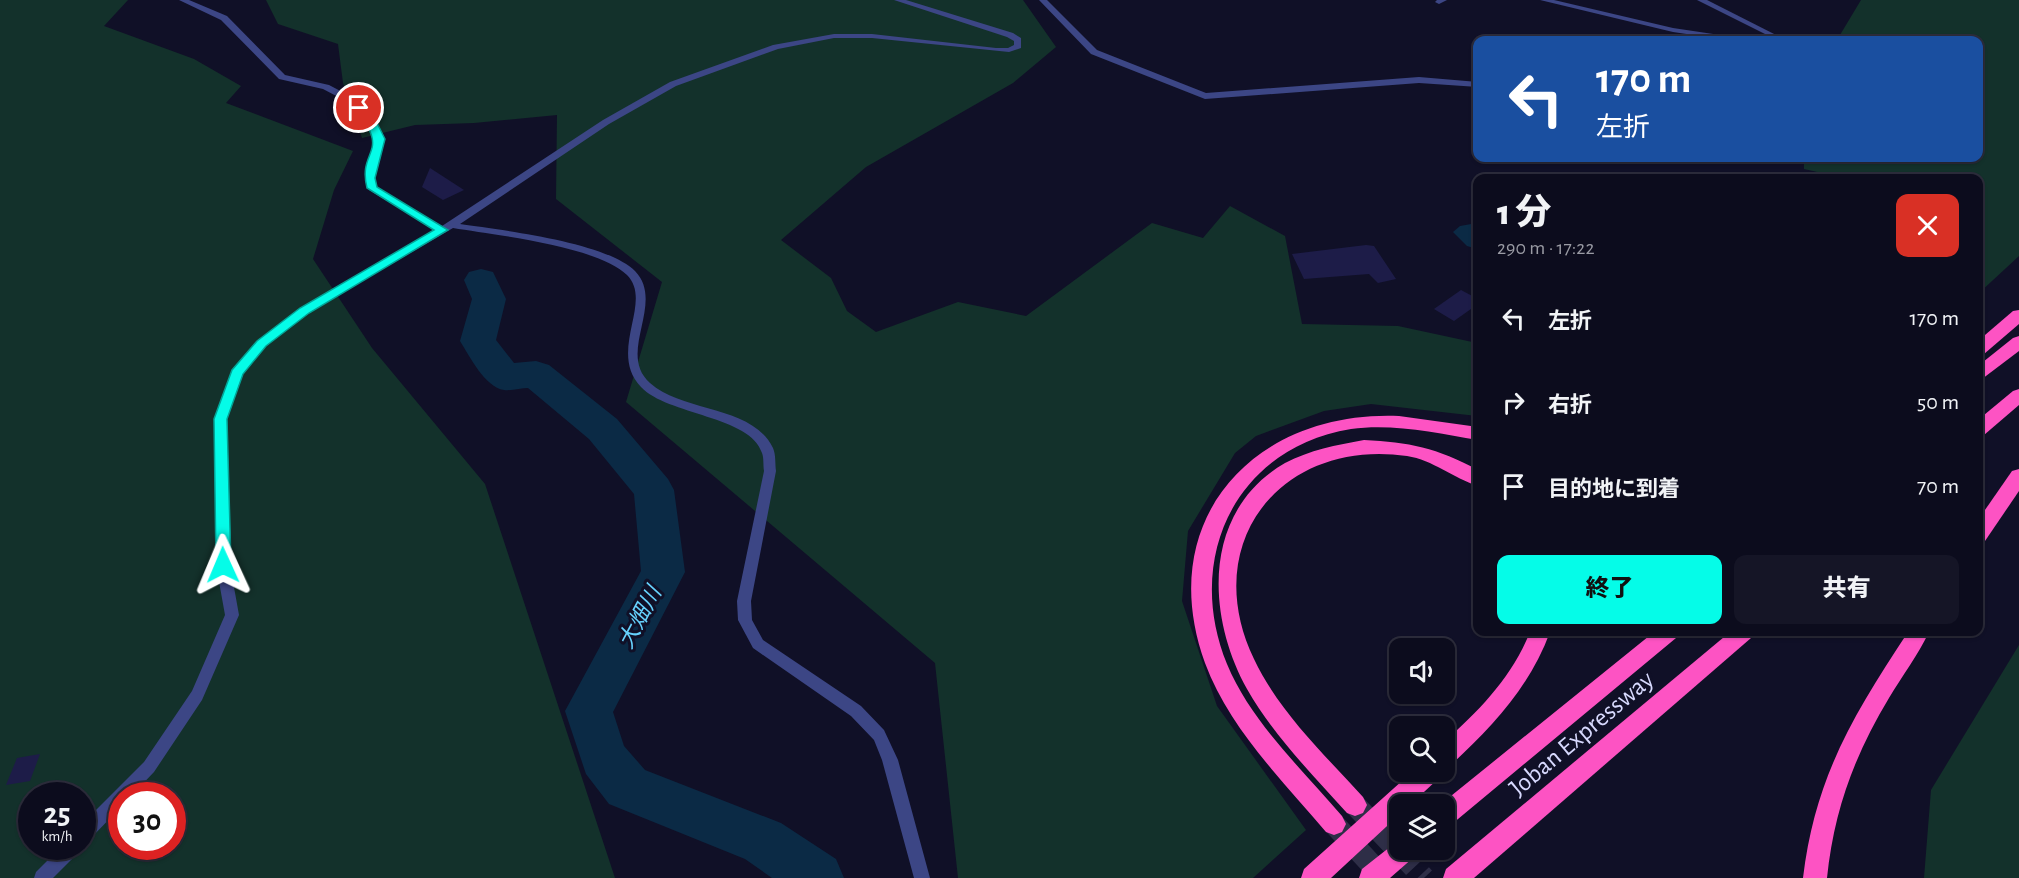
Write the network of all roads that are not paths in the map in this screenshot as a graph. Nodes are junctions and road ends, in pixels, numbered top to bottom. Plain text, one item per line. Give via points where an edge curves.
1 (183, 0) edge
2 (898, 0) edge
3 (1042, 0) edge
4 (1544, 0) edge
5 (1701, 0) edge
6 (1713, 36) edge
7 (1774, 36) edge
8 (1473, 85) edge
9 (446, 228) junction
10 (2019, 315) edge
11 (2019, 342) edge
12 (1983, 346) edge
13 (1983, 372) edge
14 (2019, 394) edge
15 (1983, 426) edge
16 (1473, 433) edge
17 (2019, 476) edge
18 (1473, 477) edge
19 (1983, 529) edge
20 (1538, 636) edge
21 (1664, 636) edge
22 (1739, 636) edge
23 (1916, 636) edge
24 (1455, 747) edge
25 (134, 782) edge
26 (1418, 782) edge
27 (1355, 805) tunnel mouth
28 (1455, 807) edge
29 (108, 809) edge
30 (96, 822) edge
31 (1334, 824) tunnel mouth
32 (59, 860) edge
33 (1392, 860) edge
34 (42, 878) edge
35 (922, 878) edge
36 (1313, 878) edge
37 (1371, 878) edge
38 (1455, 878) edge
39 (1815, 878) edge

1 - 9 street via 224,18 282,77 326,87 347,98 370,119 380,139 370,178 372,188
2 - 9 street via 1010,35 1018,40 1018,46 996,50 834,36 776,47 673,84 606,122
3 - 8 street via 1094,52 1205,96 1419,80
4 - 6 street
5 - 7 street
9 - 25 street via 304,310 261,344 237,373 221,419 223,565 232,615 197,695
9 - 35 street via 582,250 632,273 641,289 641,304 631,343 631,364 645,385 668,398 743,426 760,437 768,450 770,471 744,601 745,620 758,644 856,711 879,735 890,760
10 - 12 highway
11 - 13 highway
14 - 15 highway
16 - 31 highway via 1382,422 1350,423 1300,438 1254,465 1235,483 1210,528 1202,556 1201,587 1204,622 1216,663 1236,701
17 - 19 highway
18 - 27 highway via 1431,456 1408,450 1334,450 1286,470 1266,486 1237,533 1228,563 1227,585 1234,636 1259,689 1296,739
20 - 24 highway via 1510,689 1488,718
21 - 28 highway, Joban Expressway
22 - 38 highway, Joban Expressway
23 - 39 highway via 1862,722 1836,773 1822,819
26 - 36 highway
29 - 30 street
32 - 34 street
33 - 37 highway

